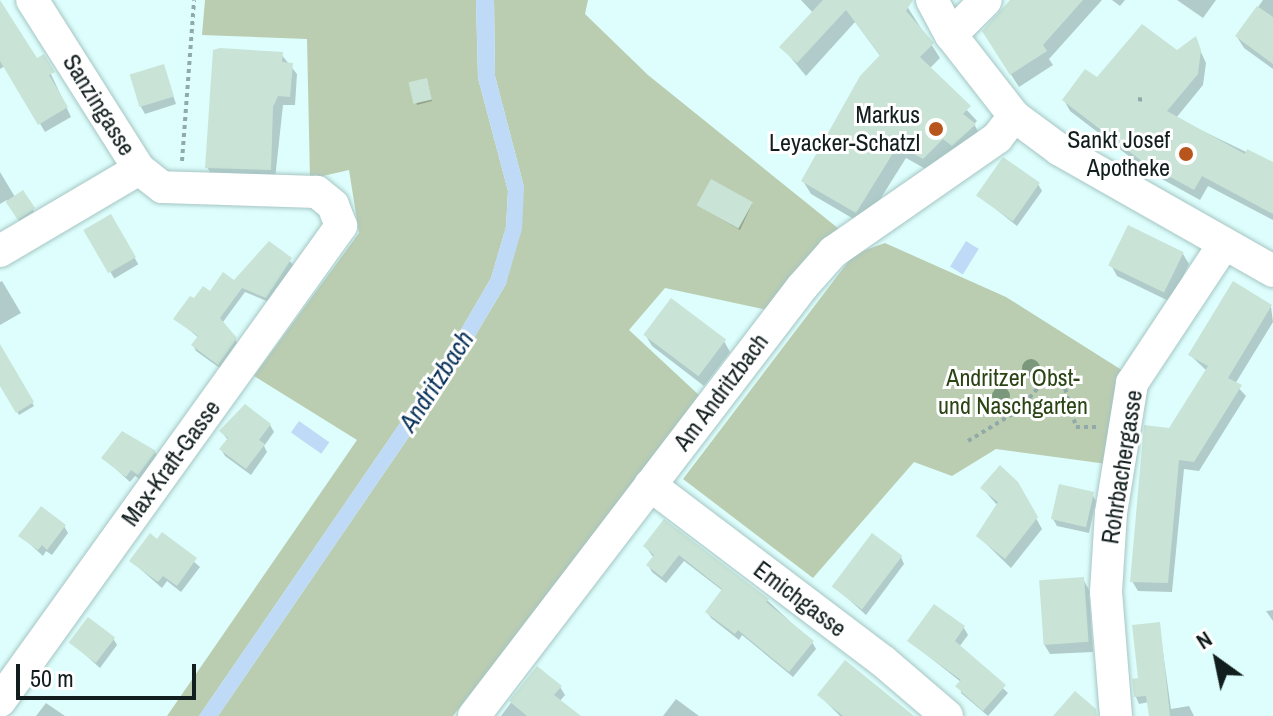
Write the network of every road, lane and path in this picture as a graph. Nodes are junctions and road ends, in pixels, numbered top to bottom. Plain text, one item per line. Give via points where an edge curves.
1 (32, 0) edge
2 (194, 0) edge
3 (932, 0) edge
4 (986, 0) edge
5 (951, 35) junction
6 (1014, 116) junction
7 (139, 169) junction
8 (180, 187) junction
9 (341, 226) joint
10 (1224, 244) junction
11 (0, 251) edge
12 (1273, 271) edge
13 (1125, 427) junction
14 (968, 441) dead end
15 (650, 485) junction
16 (0, 701) edge
17 (474, 716) edge
18 (947, 716) edge
19 (1116, 716) edge

1 - 7 street, Sanzingasse
2 - 8 path
3 - 5 street
4 - 5 street
5 - 6 street
6 - 10 street via 1060,150
6 - 15 street, Am Andritzbach via 1003,132 951,172 869,224 802,287
7 - 8 street, Sanzingasse via 162,187
7 - 11 street
8 - 9 street, Sanzingasse via 317,192 333,205
9 - 16 street, Max-Kraft-Gasse
10 - 12 street
10 - 13 street, Rohrbachergasse via 1132,383
13 - 14 path via 1076,427 1063,381 1048,376 1019,410
13 - 19 street, Rohrbachergasse via 1106,592
15 - 17 street, Am Andritzbach
15 - 18 street, Emichgasse

